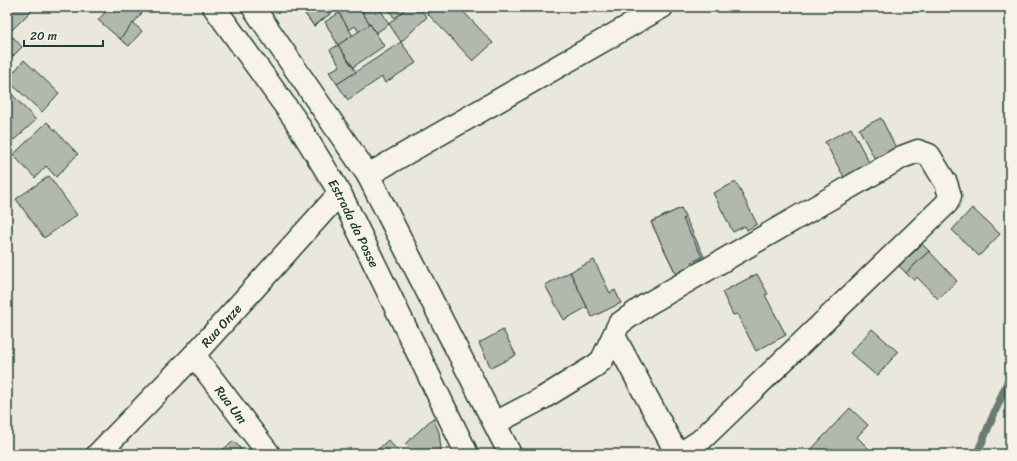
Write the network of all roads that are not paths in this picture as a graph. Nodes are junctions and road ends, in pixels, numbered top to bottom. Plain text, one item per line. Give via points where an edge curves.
1 (214, 7) edge
2 (662, 7) edge
3 (256, 8) edge
4 (368, 175) junction
5 (340, 193) junction
6 (614, 336) junction
7 (194, 355) junction
8 (495, 423) junction
9 (98, 454) edge
10 (269, 454) edge
11 (467, 454) edge
12 (510, 454) edge

1 - 5 street, Estrada da Posse via 294,118
2 - 4 street
3 - 4 street
4 - 8 street
5 - 7 street, Rua Onze
5 - 11 street, Estrada da Posse
6 - 6 street via 675,450 686,450 700,441 947,203 950,196 946,183 929,155 918,151 911,152 646,305 620,324
6 - 8 street via 602,360 595,366 543,398
7 - 9 street, Rua Onze
7 - 10 street, Rua Um
8 - 12 street

